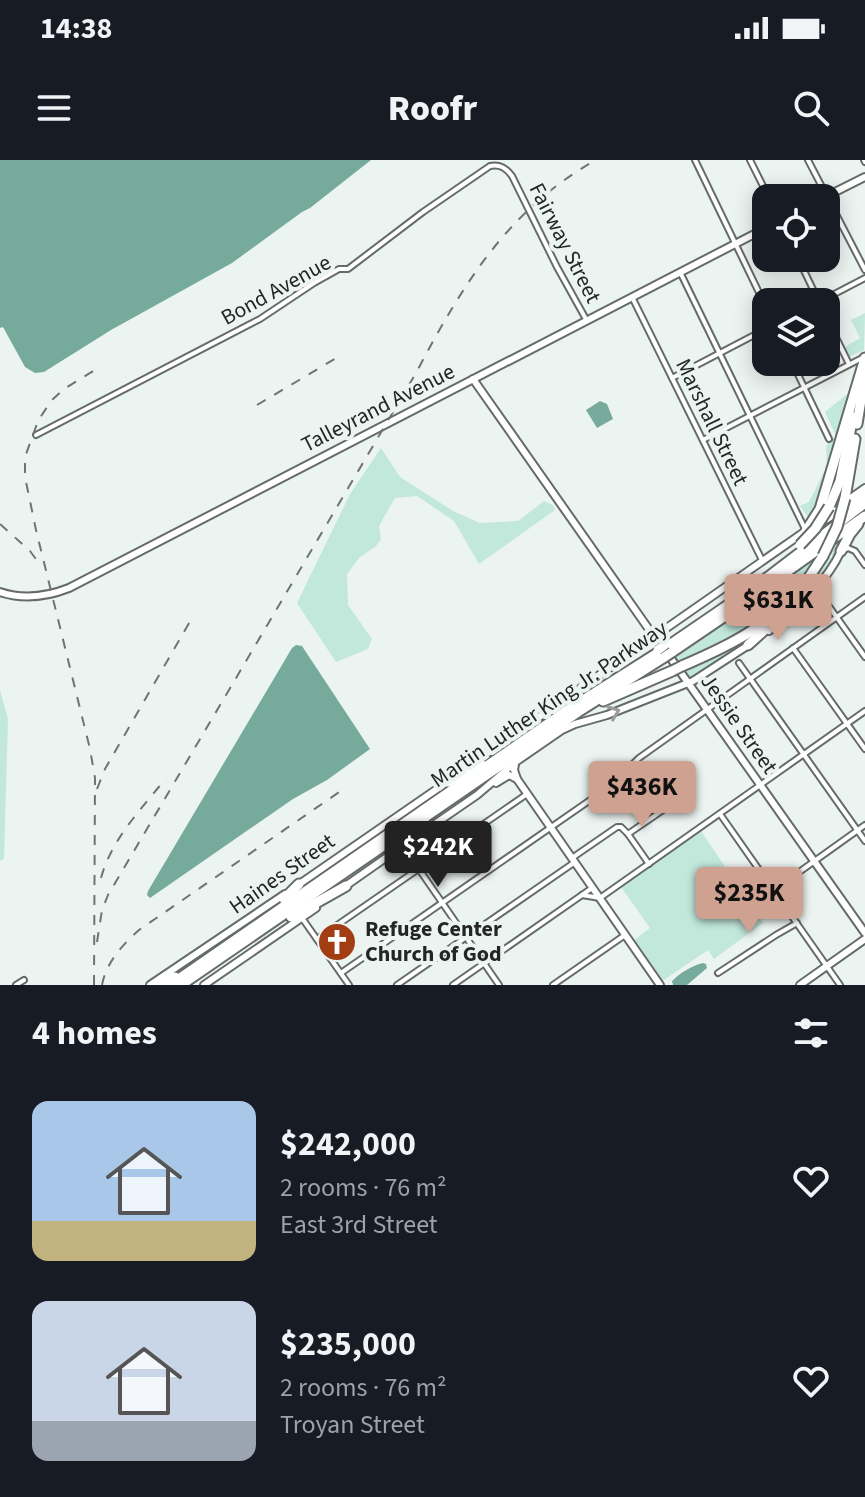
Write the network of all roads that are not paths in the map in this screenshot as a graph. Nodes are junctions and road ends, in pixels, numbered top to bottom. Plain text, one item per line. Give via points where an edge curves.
1 (695, 160) edge
2 (750, 160) edge
3 (808, 160) edge
4 (865, 177) edge
5 (514, 181) joint
6 (762, 184) edge
7 (819, 184) edge
8 (840, 190) edge
9 (840, 224) edge
10 (752, 235) edge
11 (735, 243) junction
12 (865, 270) edge
13 (680, 272) junction
14 (865, 278) edge
15 (757, 288) edge
16 (840, 291) edge
17 (632, 297) junction
18 (587, 321) junction
19 (752, 336) edge
20 (840, 346) edge
21 (720, 353) junction
22 (865, 357) edge
23 (849, 364) junction
24 (863, 373) edge
25 (799, 376) edge
26 (672, 378) junction
27 (473, 379) junction
28 (805, 387) junction
29 (750, 416) junction
30 (36, 435) dead end
31 (829, 439) dead end
32 (703, 440) junction
33 (865, 488) edge
34 (865, 495) edge
35 (865, 503) edge
36 (865, 517) edge
37 (824, 519) junction
38 (806, 531) junction
39 (850, 534) junction
40 (841, 551) junction
41 (855, 551) junction
42 (763, 563) junction
43 (865, 565) edge
44 (801, 589) junction
45 (0, 592) edge
46 (865, 597) edge
47 (828, 605) dead end
48 (837, 617) junction
49 (655, 637) junction
50 (748, 645) junction
51 (793, 648) junction
52 (664, 650) junction
53 (865, 657) edge
54 (739, 663) dead end
55 (749, 679) junction
56 (688, 683) junction
57 (706, 709) junction
58 (865, 711) edge
59 (578, 712) junction
60 (847, 724) junction
61 (513, 748) junction
62 (865, 749) edge
63 (803, 755) junction
64 (517, 761) junction
65 (517, 779) junction
66 (448, 782) junction
67 (760, 785) junction
68 (527, 794) junction
69 (477, 795) junction
70 (455, 797) junction
71 (679, 799) dead end
72 (720, 814) junction
73 (865, 825) edge
74 (551, 828) junction
75 (857, 830) junction
76 (628, 834) junction
77 (865, 841) edge
78 (403, 846) junction
79 (574, 860) junction
80 (814, 862) junction
81 (649, 864) junction
82 (418, 869) junction
83 (299, 884) junction
84 (346, 886) junction
85 (593, 888) junction
86 (774, 890) junction
87 (582, 895) junction
88 (600, 898) junction
89 (442, 904) junction
90 (302, 918) junction
91 (797, 923) junction
92 (252, 927) junction
93 (865, 933) edge
94 (625, 935) junction
95 (465, 937) junction
96 (317, 939) junction
97 (865, 939) edge
98 (246, 942) junction
99 (227, 954) junction
100 (484, 964) junction
101 (827, 966) junction
102 (193, 969) junction
103 (341, 973) junction
104 (718, 973) dead end
105 (24, 980) dead end
106 (657, 984) edge
107 (16, 985) edge
108 (150, 985) edge
109 (160, 985) edge
110 (170, 985) edge
111 (181, 985) edge
112 (187, 985) edge
113 (204, 985) edge
114 (349, 985) edge
115 (397, 985) edge
116 (453, 985) edge
117 (499, 985) edge
118 (553, 985) edge
119 (800, 985) edge
120 (840, 985) edge

1 - 11 street
2 - 6 street
3 - 7 street
4 - 8 street
5 - 18 street, Fairway Street
5 - 30 street, Bond Avenue via 504,168 486,167 348,269 339,269 260,319
9 - 12 street
10 - 11 street, Talleyrand Avenue
11 - 13 street, Talleyrand Avenue
11 - 15 street
13 - 17 street, Talleyrand Avenue
13 - 21 street
14 - 16 street
17 - 18 street, Talleyrand Avenue
17 - 26 street, Marshall Street
18 - 27 street, Talleyrand Avenue
19 - 21 street
20 - 23 street
21 - 26 street
21 - 29 street
22 - 23 street
22 - 24 highway
23 - 28 street
24 - 38 highway via 820,509
24 - 44 highway, bridge via 837,527
24 - 52 highway, bridge via 843,472 818,526
25 - 28 street
26 - 32 street, Marshall Street
27 - 45 street, Talleyrand Avenue via 69,588 34,597
27 - 49 street, Jessie Street
28 - 29 street
28 - 31 street
29 - 32 street
29 - 38 street
32 - 42 street, Marshall Street
33 - 37 street, Haines Street
34 - 37 highway
35 - 52 highway, Martin Luther King Jr. Parkway
36 - 39 highway
36 - 52 highway, Martin Luther King Jr. Parkway via 725,616
37 - 38 street, Haines Street
38 - 42 street, Haines Street
39 - 40 highway
39 - 41 highway
40 - 41 street
40 - 50 street, Haines Street via 820,584
41 - 43 street
42 - 49 street, Haines Street
44 - 50 highway
44 - 59 highway via 752,632 723,648
46 - 48 street
47 - 48 street
48 - 51 street
48 - 53 street
49 - 56 street, Jessie Street
49 - 66 street, Haines Street
50 - 56 street, Haines Street
51 - 55 street
51 - 60 street
52 - 59 highway, Martin Luther King Jr. Parkway
52 - 61 highway, Martin Luther King Jr. Parkway
54 - 55 street
55 - 57 street
55 - 63 street
56 - 57 street, Jessie Street
64 -> 56 street, Haines Street via 567,727
57 - 67 street, Jessie Street
57 - 74 street
58 - 60 street
59 - 70 highway, Martin Luther King Jr. Parkway
60 - 62 street
60 - 63 street
61 - 66 highway
61 - 92 highway, Martin Luther King Jr. Parkway
63 - 67 street
63 - 75 street
64 - 65 street
64 - 69 street, Haines Street
65 - 68 street
65 - 69 street via 506,776
66 - 83 street, Haines Street
67 - 72 street
67 - 80 street, Jessie Street
68 - 74 street
68 - 82 street
69 - 78 street, Haines Street
70 - 78 highway
70 - 98 highway, Martin Luther King Jr. Parkway
71 - 76 street
72 - 81 street
72 - 86 street
73 - 75 street
74 - 79 street
74 - 89 street
75 - 77 street
75 - 80 street
76 - 79 street via 617,827
76 - 81 street
78 - 82 street
78 - 84 street, Haines Street
79 - 85 street
79 - 95 street
80 - 86 street
80 - 93 street, Jessie Street
81 - 88 street
82 - 89 street
82 - 96 street
83 - 92 highway
83 - 108 street, Haines Street
84 - 90 street, Haines Street
84 - 98 highway
85 - 87 street
85 - 88 street
86 - 91 street
87 - 88 street
87 - 100 street
88 - 94 street
89 - 95 street
89 - 103 street
90 - 96 street
90 - 113 street, Haines Street
91 - 101 street
91 - 104 street
92 - 102 highway, Martin Luther King Jr. Parkway
94 - 106 street
94 - 118 street
95 - 100 street
95 - 115 street
96 - 103 street
97 - 101 street
98 - 99 highway, Martin Luther King Jr. Parkway
99 - 111 highway, Martin Luther King Jr. Parkway
99 - 112 highway
100 - 116 street
100 - 117 street
101 - 119 street
101 - 120 street
102 - 109 highway
102 - 110 highway, Martin Luther King Jr. Parkway
103 - 114 street
105 - 107 street

